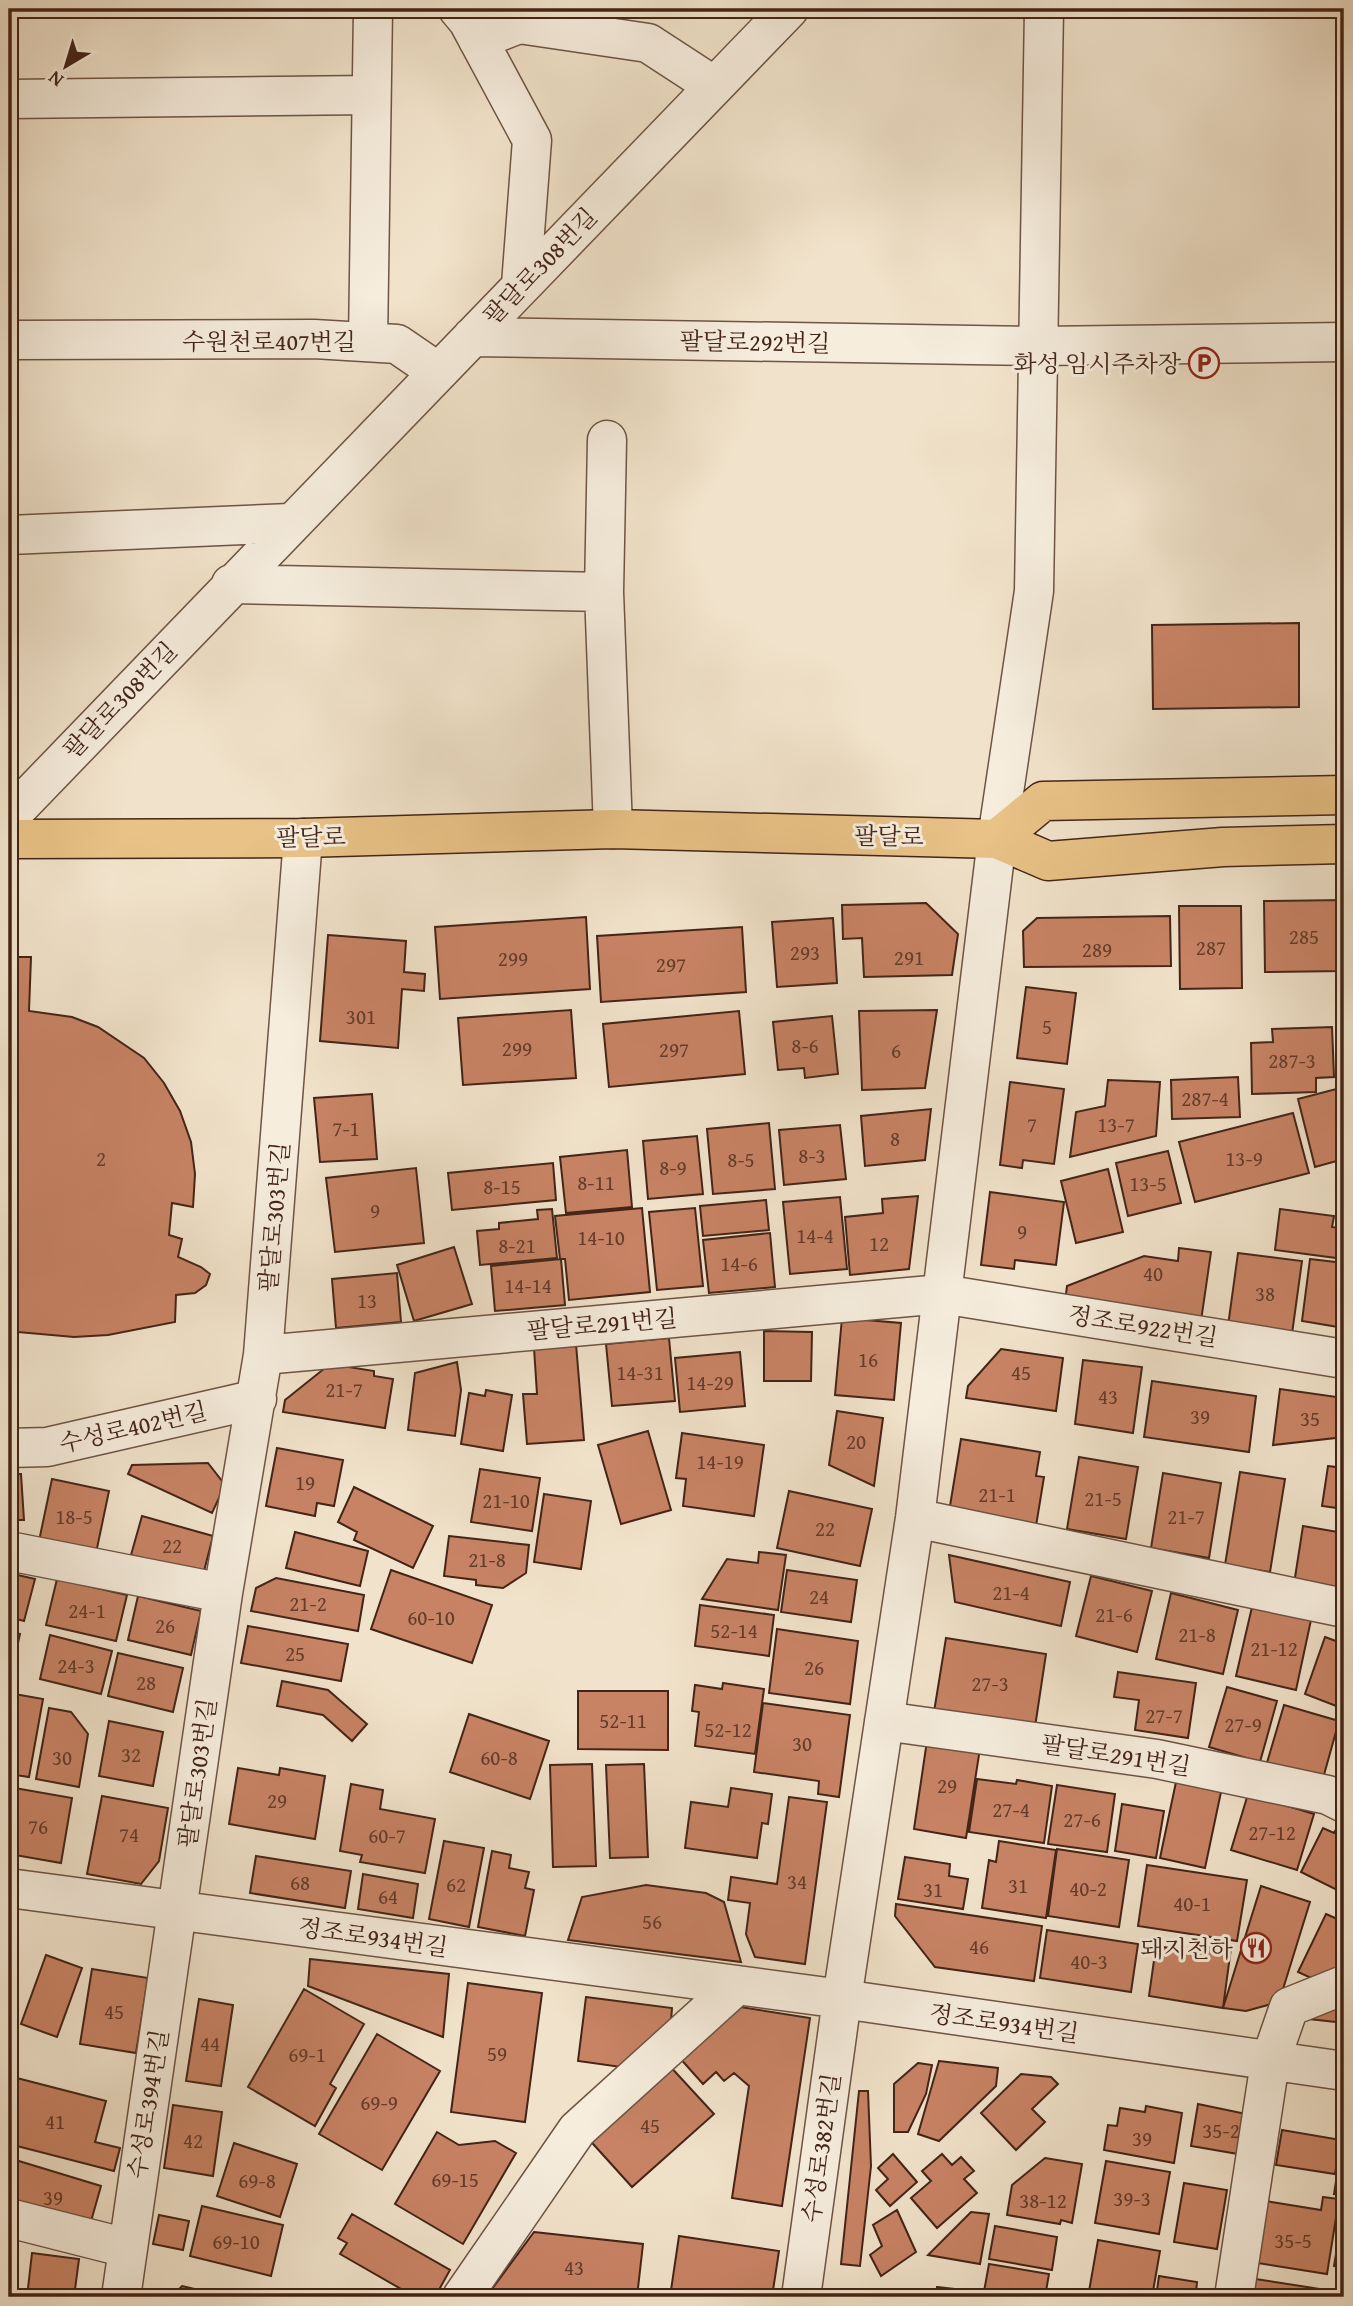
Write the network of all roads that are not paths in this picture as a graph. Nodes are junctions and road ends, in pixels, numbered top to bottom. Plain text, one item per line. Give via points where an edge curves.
1 (373, 9) edge
2 (789, 9) edge
3 (1044, 9) edge
4 (468, 24) edge
5 (713, 86) junction
6 (371, 95) junction
7 (9, 99) edge
8 (521, 285) junction
9 (472, 337) junction
10 (9, 340) edge
11 (368, 342) junction
12 (1344, 342) edge
13 (1038, 346) junction
14 (438, 372) junction
15 (607, 440) dead end
16 (290, 523) junction
17 (9, 536) edge
18 (231, 584) junction
19 (604, 592) junction
20 (1344, 795) edge
21 (9, 817) edge
22 (613, 829) junction
23 (303, 838) junction
24 (9, 839) edge
25 (997, 839) junction
26 (1344, 844) edge
27 (942, 1294) junction
28 (263, 1355) junction
29 (1344, 1359) edge
30 (257, 1399) junction
31 (9, 1448) edge
32 (915, 1518) junction
33 (9, 1551) edge
34 (223, 1593) junction
35 (1344, 1608) edge
36 (884, 1721) junction
37 (1344, 1803) edge
38 (9, 1888) edge
39 (178, 1911) junction
40 (1344, 1984) edge
41 (737, 1985) junction
42 (842, 1999) junction
43 (1270, 2062) junction
44 (1344, 2071) edge
45 (9, 2218) edge
46 (127, 2248) junction
47 (121, 2297) edge
48 (462, 2297) edge
49 (801, 2297) edge
50 (1234, 2297) edge

1 - 6 street, 수원천로407번길
2 - 5 street, 팔달로308번길
3 - 13 street
4 - 5 street via 519,24 648,43
4 - 8 street via 531,140
5 - 8 street, 팔달로308번길
6 - 7 street
6 - 11 street, 수원천로407번길
8 - 9 street, 팔달로308번길
9 - 13 street, 팔달로292번길
9 - 14 street, 팔달로308번길
10 - 11 street, 수원천로407번길
11 - 14 street via 397,344
12 - 13 street, 팔달로292번길
13 - 25 street via 1034,592
14 - 16 street, 팔달로308번길
15 - 19 street
16 - 17 street
16 - 18 street, 팔달로308번길
18 - 19 street
18 - 21 street, 팔달로308번길
19 - 22 street
20 - 25 main road via 1043,801
22 - 23 main road, 팔달로
22 - 25 main road, 팔달로
23 - 24 main road, 팔달로
23 - 28 street, 팔달로303번길
25 - 26 main road, 팔달로 via 1048,861 1223,847
25 - 27 street
27 - 28 street, 팔달로291번길
27 - 29 street, 정조로922번길
27 - 32 street
28 - 30 street, 팔달로303번길
30 - 31 street, 수성로402번길 via 47,1447
30 - 34 street, 팔달로303번길
32 - 35 street
32 - 36 street
33 - 34 street
34 - 39 street, 팔달로303번길
36 - 37 street, 팔달로291번길 via 1157,1759 1328,1795
36 - 42 street
38 - 39 street, 정조로934번길
39 - 41 street, 정조로934번길
39 - 46 street, 수성로394번길
40 - 43 street via 1289,2007
41 - 42 street, 정조로934번길
41 - 48 street via 577,2130
42 - 43 street, 정조로934번길
42 - 49 street, 수성로382번길
43 - 44 street, 정조로934번길
43 - 50 street
45 - 46 street
46 - 47 street, 수성로394번길

